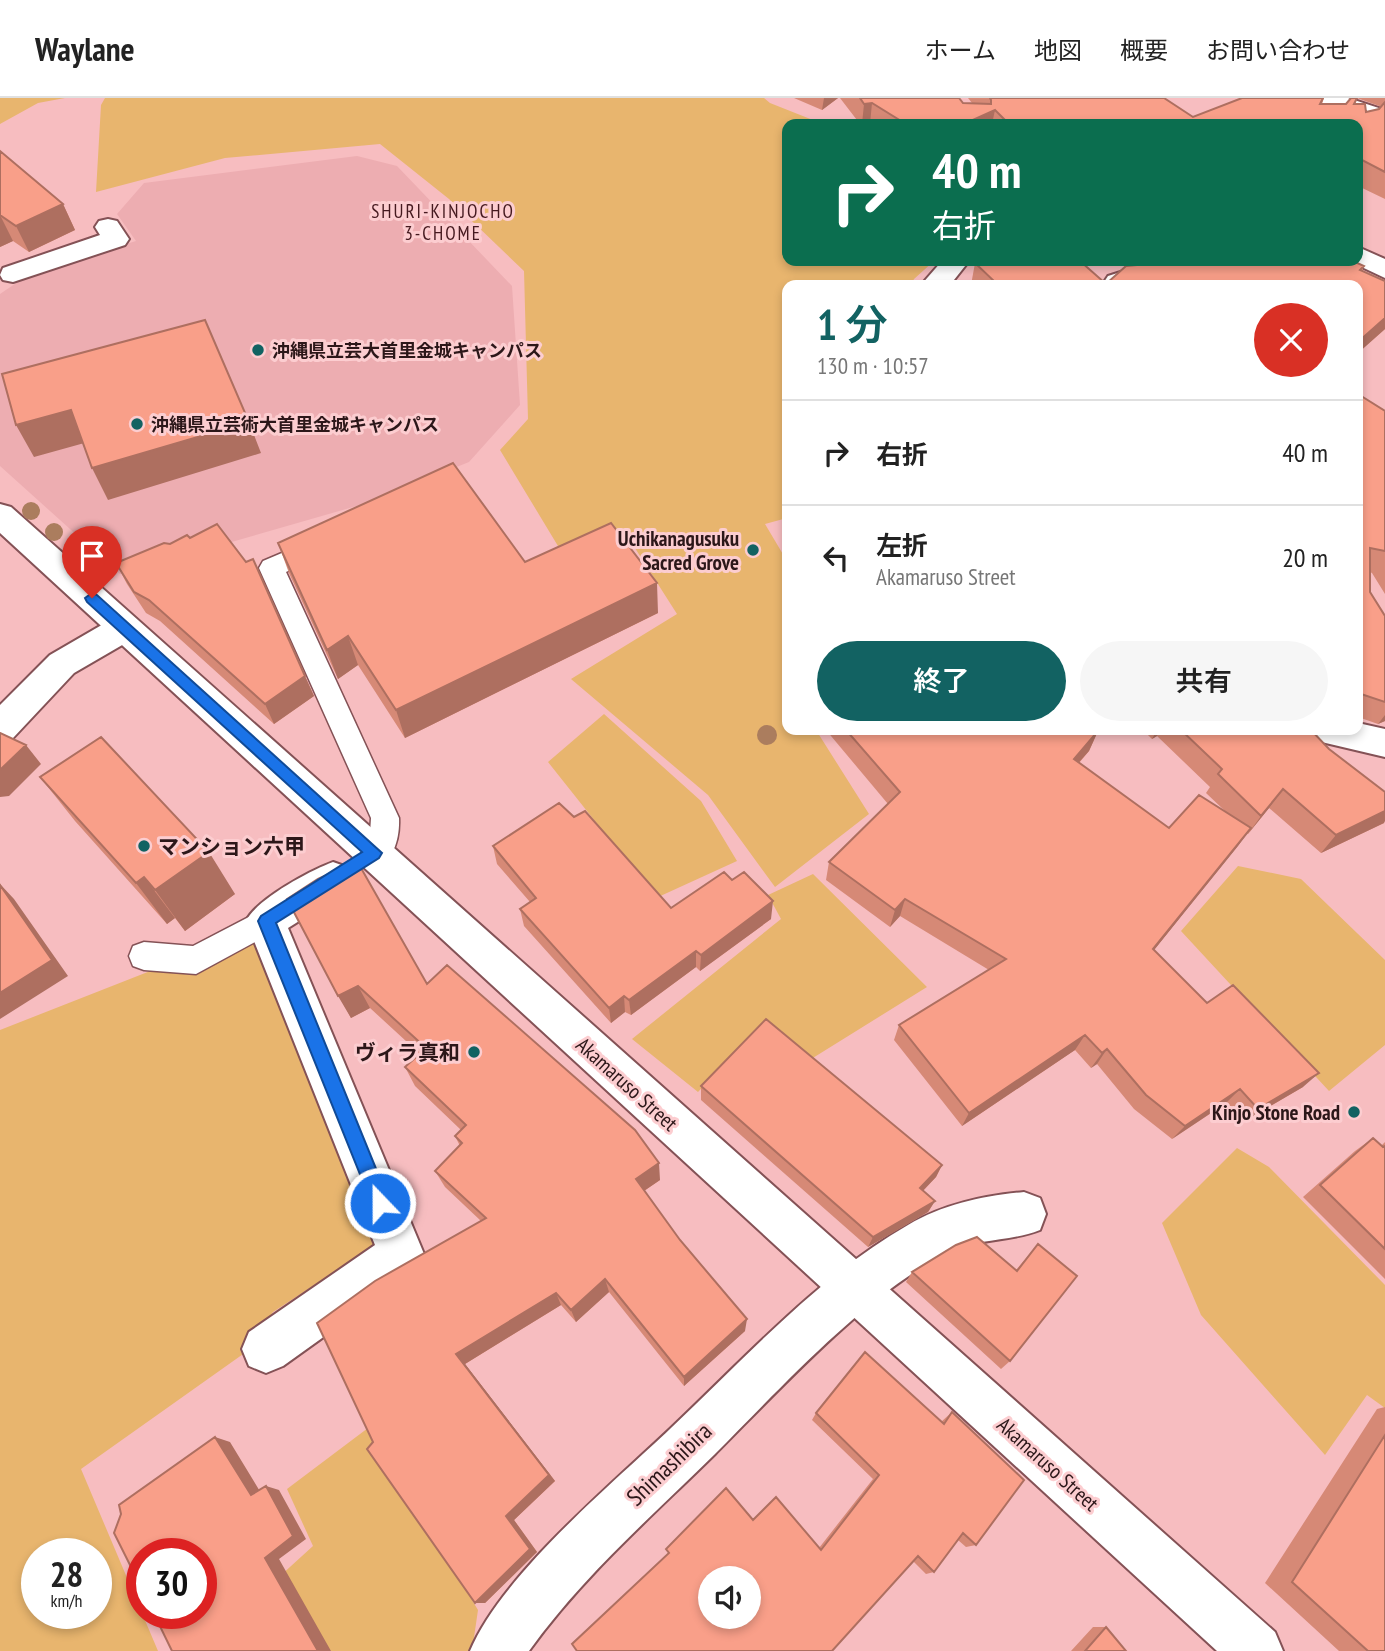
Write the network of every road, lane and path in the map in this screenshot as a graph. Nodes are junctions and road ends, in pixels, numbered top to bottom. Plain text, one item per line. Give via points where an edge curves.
1 (1331, 100) edge
2 (1325, 119) edge
3 (1371, 119) edge
4 (108, 227) dead end
5 (1363, 258) edge
6 (952, 266) edge
7 (1140, 266) edge
8 (1385, 271) edge
9 (4, 273) edge
10 (939, 280) edge
11 (1124, 280) edge
12 (0, 515) edge
13 (348, 533) edge
14 (124, 628) junction
15 (0, 728) edge
16 (1310, 735) edge
17 (1349, 735) edge
18 (1385, 743) edge
19 (1343, 765) edge
20 (374, 853) junction
21 (266, 921) junction
22 (144, 956) dead end
23 (1024, 1214) dead end
24 (855, 1290) junction
25 (266, 1349) dead end
26 (497, 1651) edge
27 (1256, 1651) edge

1 - 2 street
1 - 3 street
4 - 9 street via 116,239
5 - 8 street
6 - 10 street
7 - 11 street via 1142,274
12 - 14 street, Akamaruso Street
13 - 20 lane via 272,568 385,818 385,836
14 - 15 street via 62,664
14 - 20 street, Akamaruso Street
16 - 19 street
17 - 18 street
20 - 21 street
20 - 24 street, Akamaruso Street
21 - 22 lane via 196,960
21 - 25 street via 401,1254
23 - 24 street, Shimashibira via 972,1220 925,1240
24 - 26 street, Shimashibira via 628,1503 551,1584
24 - 27 street, Akamaruso Street

